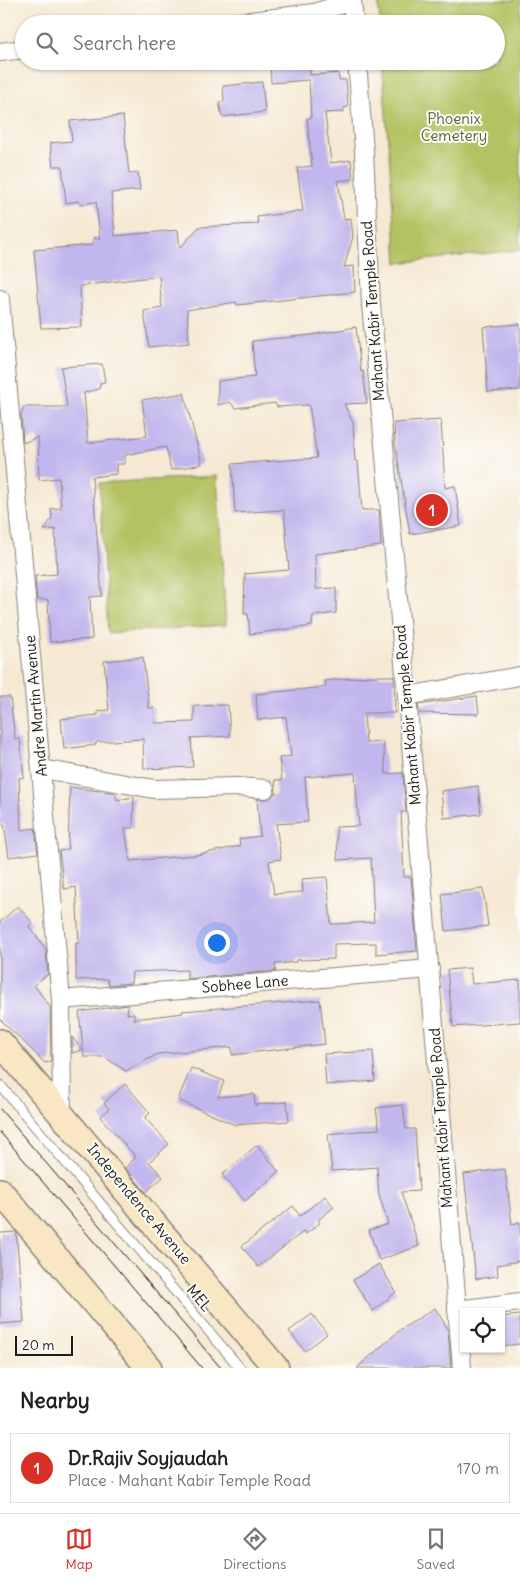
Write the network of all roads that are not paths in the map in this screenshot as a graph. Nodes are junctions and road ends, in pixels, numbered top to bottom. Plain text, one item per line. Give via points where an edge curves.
1 (354, 0) edge
2 (298, 15) edge
3 (354, 15) edge
4 (15, 50) edge
5 (0, 52) edge
6 (358, 70) edge
7 (0, 299) edge
8 (520, 676) edge
9 (407, 696) junction
10 (42, 769) junction
11 (265, 789) dead end
12 (430, 969) junction
13 (61, 1000) junction
14 (0, 1042) edge
15 (0, 1085) edge
16 (62, 1113) junction
17 (0, 1191) edge
18 (520, 1302) edge
19 (457, 1310) junction
20 (149, 1368) edge
21 (240, 1368) edge
22 (276, 1368) edge
23 (462, 1368) edge

1 - 2 street
1 - 3 street
4 - 5 street
6 - 9 street, Mahant Kabir Temple Road via 371,304
7 - 10 street, Andre Martin Avenue
8 - 9 street
9 - 12 street, Mahant Kabir Temple Road
10 - 11 street via 154,789
10 - 13 street, Andre Martin Avenue
12 - 13 street, Sobhee Lane
12 - 19 street, Mahant Kabir Temple Road
13 - 16 street, Andre Martin Avenue
14 - 16 street, Independence Avenue
15 - 21 lane, MEL
16 - 22 street, Independence Avenue
17 - 20 street
18 - 19 street
19 - 23 street, Mahant Kabir Temple Road

